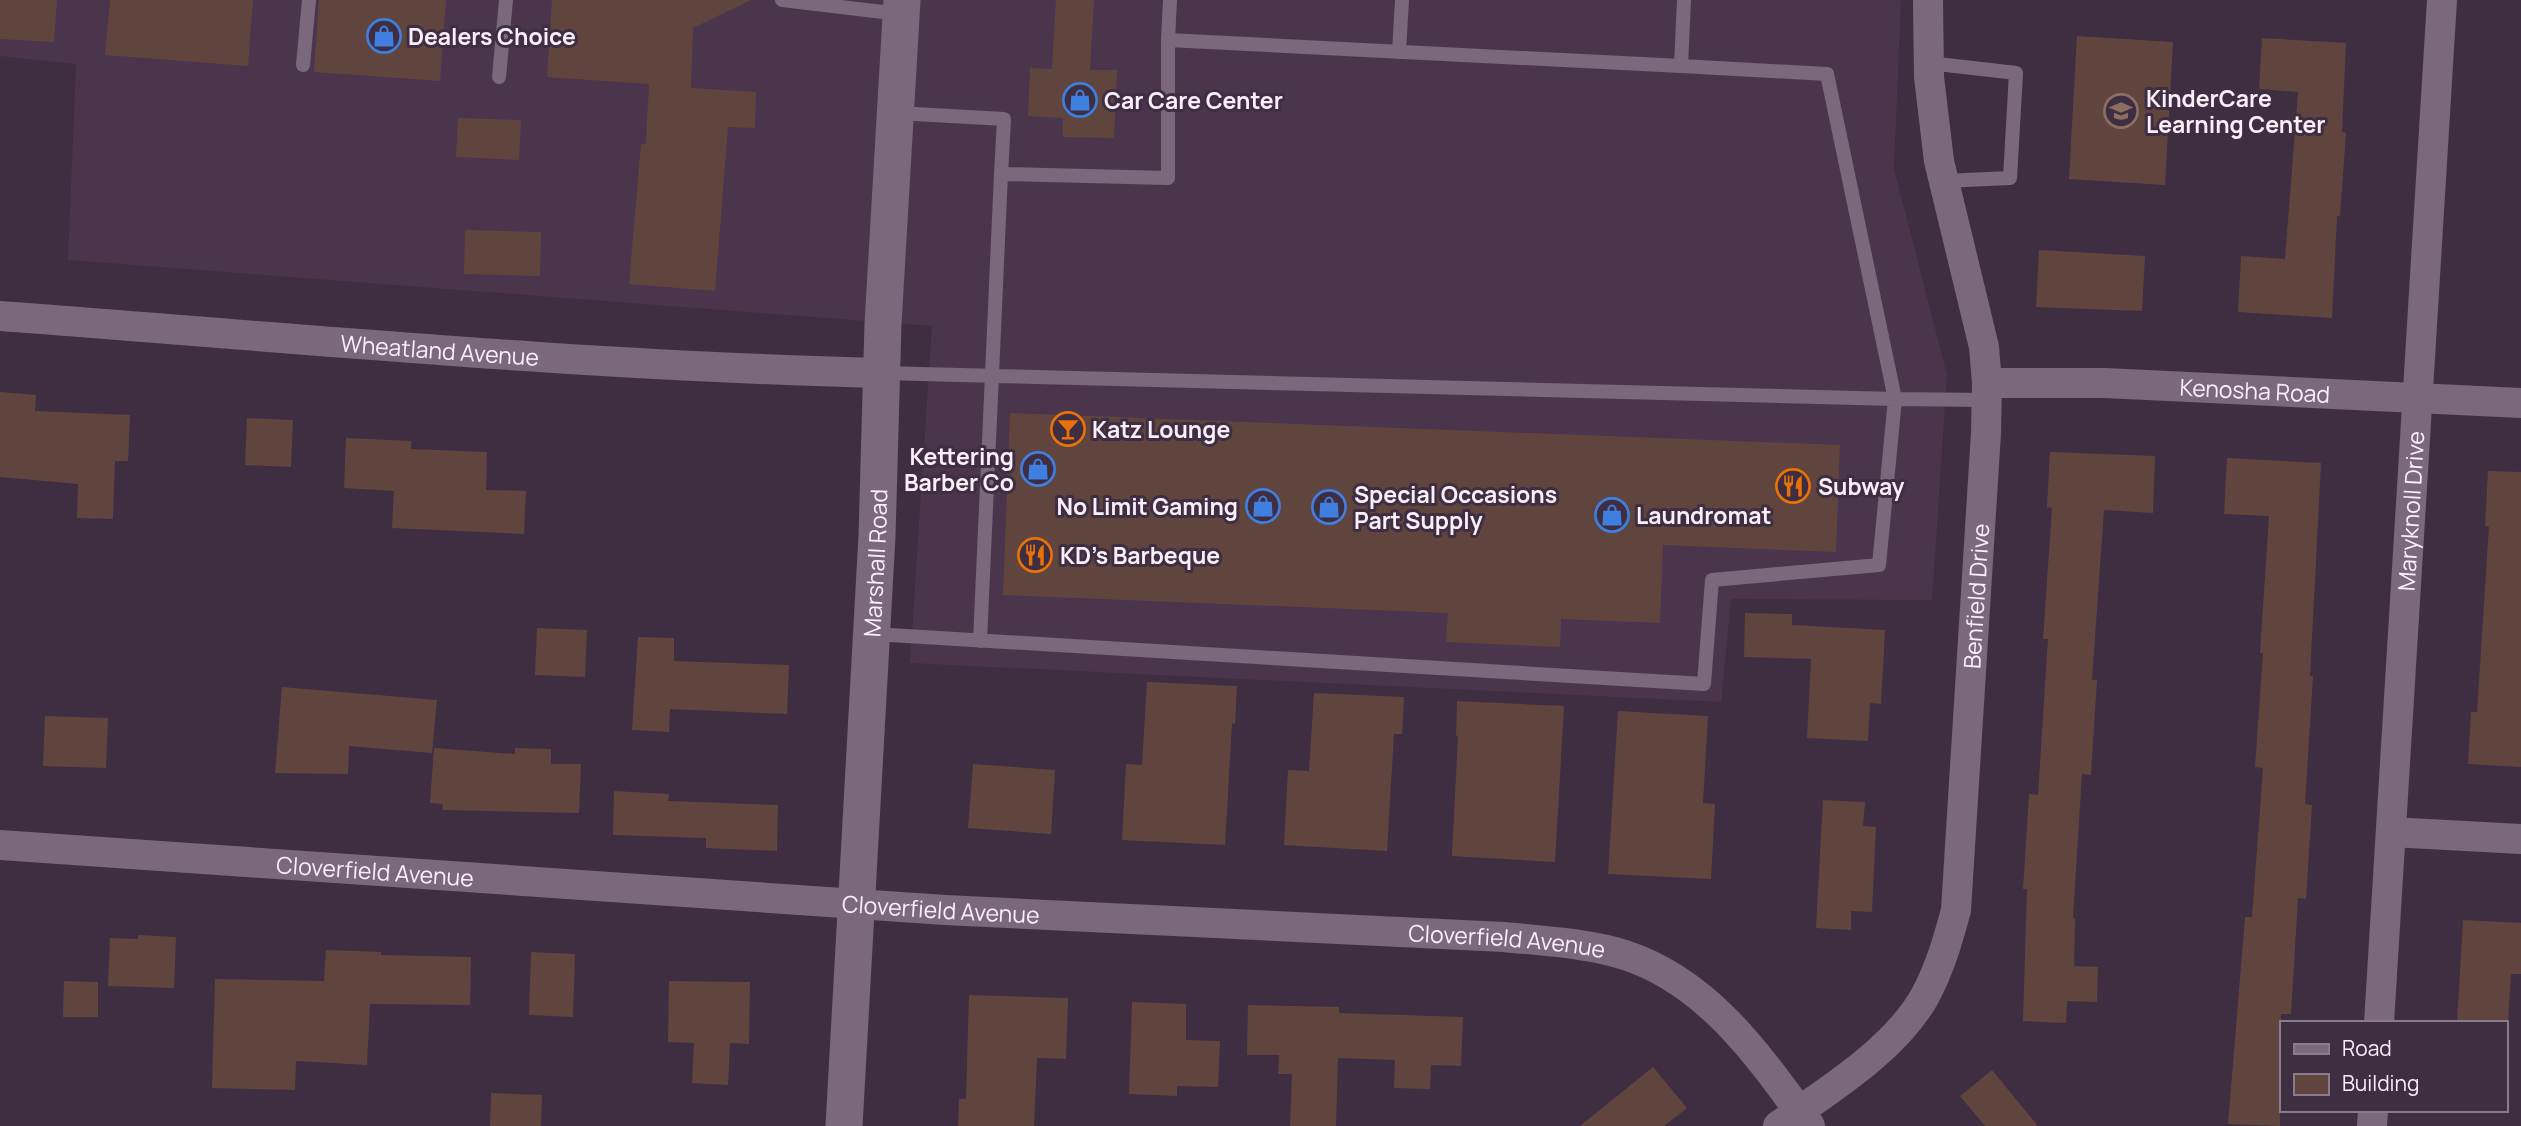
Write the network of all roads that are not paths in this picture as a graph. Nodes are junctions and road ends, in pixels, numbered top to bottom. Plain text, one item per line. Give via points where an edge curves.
1 (309, 0) edge
2 (506, 0) edge
3 (782, 0) edge
4 (1170, 0) edge
5 (1402, 0) edge
6 (1684, 0) edge
7 (1928, 0) edge
8 (2441, 0) edge
9 (902, 7) edge
10 (1168, 40) junction
11 (1399, 52) junction
12 (1929, 63) junction
13 (303, 65) dead end
14 (1681, 66) junction
15 (499, 77) dead end
16 (896, 113) junction
17 (1001, 174) junction
18 (1944, 181) junction
19 (0, 316) edge
20 (882, 373) junction
21 (993, 376) junction
22 (1987, 391) junction
23 (2416, 398) junction
24 (1895, 399) junction
25 (2521, 403) edge
26 (872, 634) junction
27 (980, 641) junction
28 (2391, 832) junction
29 (2521, 839) edge
30 (0, 845) edge
31 (858, 904) junction
32 (2379, 1021) edge
33 (1796, 1121) edge
34 (844, 1126) edge

1 - 13 lane
2 - 15 lane
3 - 9 lane
4 - 10 lane
5 - 11 lane
6 - 14 lane
7 - 12 street, Benfield Drive
8 - 23 street, Maryknoll Drive
9 - 16 street, Marshall Road
10 - 11 lane
10 - 17 lane via 1168,178
11 - 14 lane
12 - 18 street, Benfield Drive
12 - 18 lane via 2016,73 2010,178
14 - 24 lane via 1826,74
16 - 17 lane via 1004,119
16 - 20 street, Marshall Road
17 - 21 lane
18 - 22 street, Benfield Drive via 1984,347
19 - 20 street, Wheatland Avenue via 609,362
20 - 21 lane
20 - 26 street, Marshall Road
21 - 24 lane
21 - 27 lane
22 - 23 street, Kenosha Road via 2105,383
22 - 24 lane
22 - 33 street, Benfield Drive via 1956,910 1943,957 1924,998 1896,1034
23 - 25 street, Kenosha Road
23 - 28 street, Maryknoll Drive
24 - 27 lane via 1879,565 1712,580 1704,684
26 - 27 lane
26 - 31 street, Marshall Road
28 - 29 street
28 - 32 street, Maryknoll Drive
30 - 31 street, Cloverfield Avenue
31 - 33 street, Cloverfield Avenue via 1504,937 1624,955 1664,972 1701,997 1735,1029
31 - 34 street, Marshall Road

